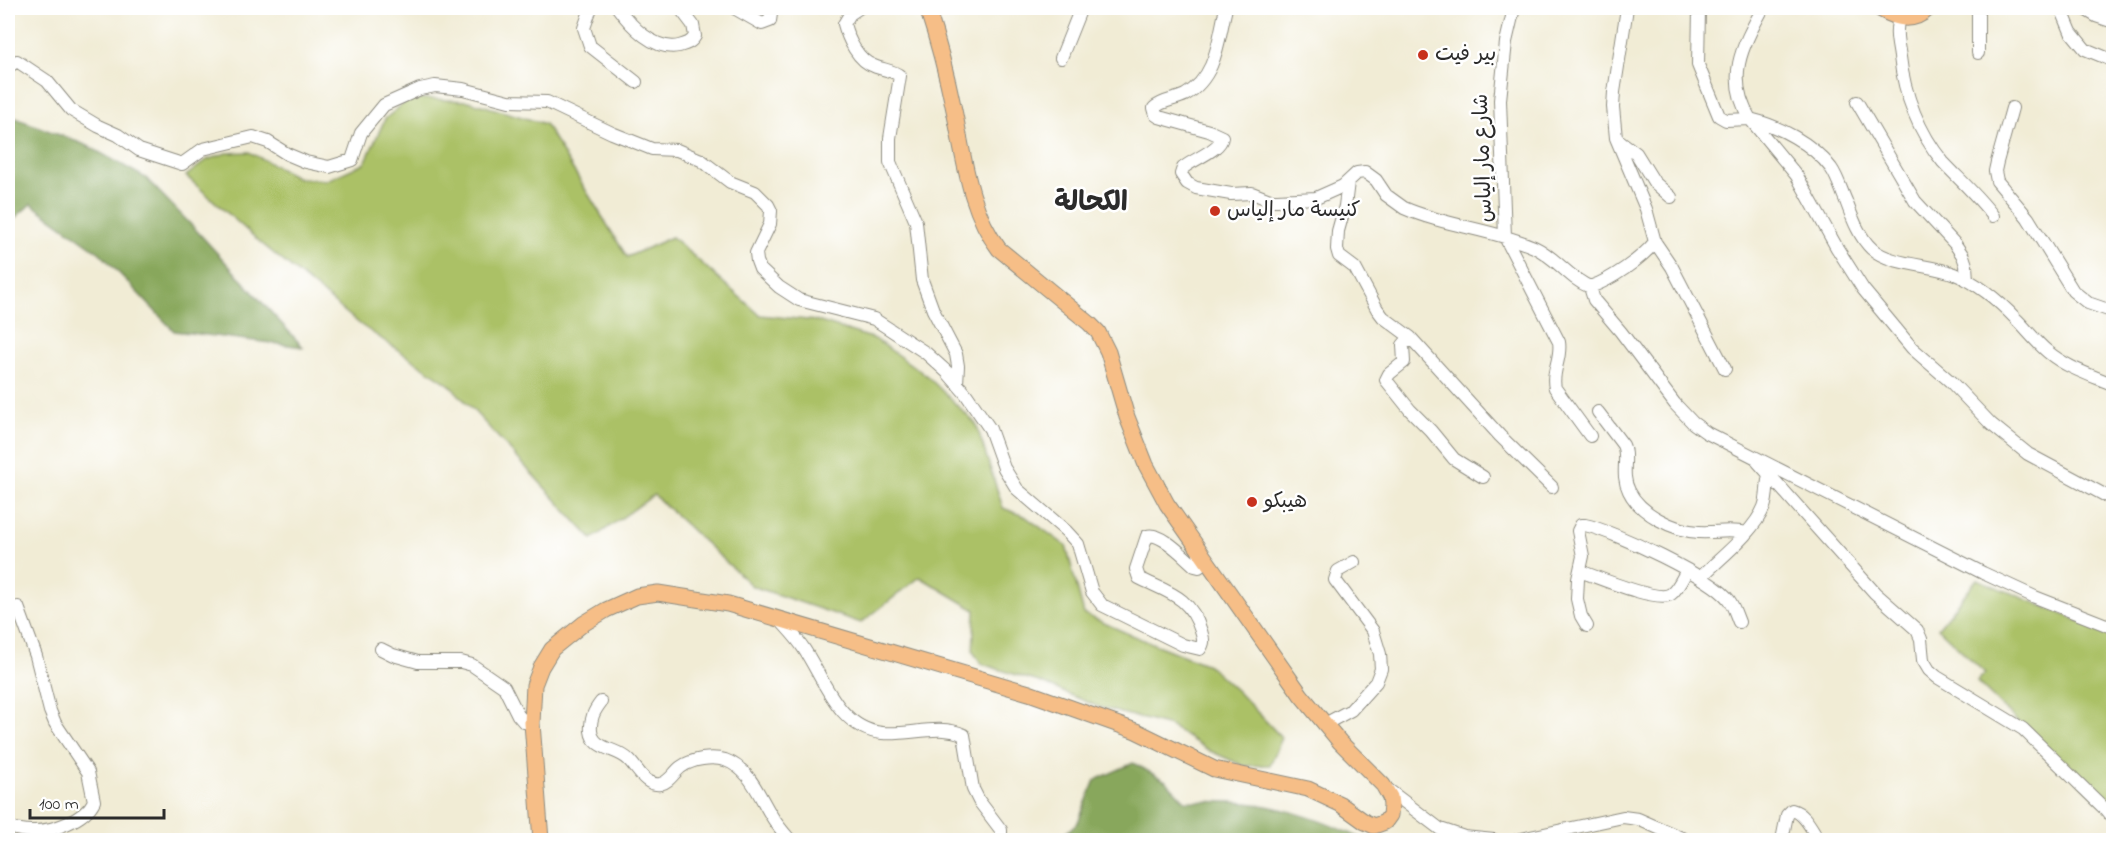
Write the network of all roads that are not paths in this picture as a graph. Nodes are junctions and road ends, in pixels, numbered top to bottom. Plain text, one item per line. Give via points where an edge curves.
1 (591, 8) edge
2 (618, 8) edge
3 (680, 8) edge
4 (734, 8) edge
5 (770, 8) edge
6 (860, 8) edge
7 (927, 8) edge
8 (1081, 8) edge
9 (1226, 8) edge
10 (1514, 8) edge
11 (1627, 8) edge
12 (1699, 8) edge
13 (1763, 8) edge
14 (1881, 8) edge
15 (1927, 8) edge
16 (1978, 8) edge
17 (2061, 8) edge
18 (2083, 8) edge
19 (1900, 17) junction
20 (2114, 22) edge
21 (1978, 53) dead end
22 (1061, 58) dead end
23 (2114, 61) edge
24 (8, 67) edge
25 (636, 82) dead end
26 (1857, 102) dead end
27 (2012, 108) dead end
28 (1750, 119) junction
29 (1617, 138) junction
30 (1348, 182) junction
31 (1671, 197) dead end
32 (1993, 216) dead end
33 (1505, 237) junction
34 (1655, 242) junction
35 (1967, 280) junction
36 (1590, 287) junction
37 (2114, 312) edge
38 (1410, 337) junction
39 (1725, 369) dead end
40 (957, 383) junction
41 (2114, 385) edge
42 (1598, 412) dead end
43 (1590, 436) dead end
44 (1756, 459) junction
45 (1769, 475) junction
46 (1483, 477) dead end
47 (1552, 487) dead end
48 (2114, 500) edge
49 (1746, 533) junction
50 (1197, 549) junction
51 (1354, 562) dead end
52 (1687, 570) junction
53 (1580, 571) junction
54 (1701, 577) junction
55 (18, 607) dead end
56 (780, 620) junction
57 (1739, 622) dead end
58 (1587, 626) dead end
59 (2114, 628) edge
60 (381, 649) dead end
61 (601, 702) dead end
62 (532, 723) junction
63 (1325, 724) junction
64 (1383, 785) junction
65 (2114, 820) edge
66 (8, 827) edge
67 (1001, 837) edge
68 (541, 840) edge
69 (790, 840) edge
70 (990, 840) edge
71 (1494, 840) edge
72 (1517, 840) edge
73 (1686, 840) edge
74 (1782, 840) edge
75 (1819, 840) edge

1 - 25 street via 584,28 590,45
2 - 3 street via 647,37 658,44 676,47 687,44 694,36 693,25
4 - 5 street via 762,24 770,21
6 - 40 street via 849,14 844,24 849,39 865,62 901,77 890,138 890,162 916,222 922,280 956,354
7 - 50 main road via 979,217 999,249 1098,332 1146,465
8 - 22 street
9 - 30 street via 1208,74 1185,95 1154,108 1159,117 1222,137 1217,148 1183,168 1181,174 1187,183 1232,195 1252,193 1277,200 1316,198
10 - 33 street, شارع مار إلياس via 1500,100
11 - 29 street via 1614,92
12 - 28 street via 1697,59 1719,116 1726,120
13 - 28 street via 1741,54 1737,74 1739,95
14 - 19 highway
15 - 19 highway via 1909,18
16 - 21 street
17 - 23 street via 2071,32 2085,49
18 - 20 street
19 - 32 street via 1896,27 1900,61 1919,124 1935,152
24 - 40 street via 17,61 47,81 71,110 139,150 182,164 203,149 253,137 287,154 329,167 352,160 361,133 384,105 435,86 509,101 547,102 652,149 677,150 701,160 730,182 761,196 771,211 770,225 756,253 760,269 770,279 799,300 881,322 935,360
26 - 35 street via 1915,201 1963,256
27 - 37 street via 1995,171 1997,181 2028,218 2073,291 2088,303
28 - 35 street via 1782,132 1821,157 1836,178 1857,226 1875,251
28 - 48 street via 1797,176 1854,276 1911,348 2028,454
29 - 31 street via 1636,153 1654,182
29 - 34 street
30 - 33 street via 1357,173 1365,172 1404,208
30 - 38 street via 1338,231 1339,256 1355,268 1377,309
33 - 36 street via 1536,248 1577,282
33 - 43 street via 1559,342 1555,388
34 - 36 street via 1647,252
34 - 39 street
35 - 41 street via 2006,310 2046,351
36 - 44 street via 1594,300 1684,414 1707,433
38 - 46 street via 1403,345 1404,362 1386,380 1454,459
38 - 47 street
40 - 50 street via 990,429 1004,468 1017,489 1078,544 1092,592 1102,605 1183,645 1200,648 1204,640 1187,603 1139,578 1136,569 1147,536 1153,534 1199,567 1202,564
42 - 49 street via 1623,445 1623,471 1629,492 1646,509 1681,530
44 - 45 street
44 - 59 street via 1992,577
45 - 49 street via 1765,505
45 - 65 street via 1875,593 1917,630 1929,670 2023,729
49 - 54 street
50 - 63 main road
51 - 63 street via 1338,572 1335,580 1372,631 1381,669 1376,682 1351,710
52 - 53 street via 1672,593 1663,597
52 - 53 street via 1618,537 1581,525
52 - 54 street
53 - 58 street via 1577,599
54 - 57 street via 1729,600
55 - 66 street via 50,711 88,772 94,801 85,814 54,828 30,831
56 - 62 main road via 728,604 658,593 637,596 583,624 552,649 534,685
56 - 64 main road via 1029,693 1136,731 1214,769 1308,789 1374,826 1385,822 1390,814 1390,797
56 - 67 street via 804,648 847,717 856,723 881,733 934,730 964,735 973,789 999,826
60 - 62 street via 418,662 472,665 504,687 518,715 524,722
61 - 69 street via 591,726 597,744 627,758 640,775 660,784 692,762 724,760 744,771
62 - 68 main road
63 - 64 main road
64 - 71 street via 1440,829 1464,837
67 - 70 street
72 - 73 street via 1623,817 1638,819
74 - 75 street via 1786,814 1792,810 1799,812

